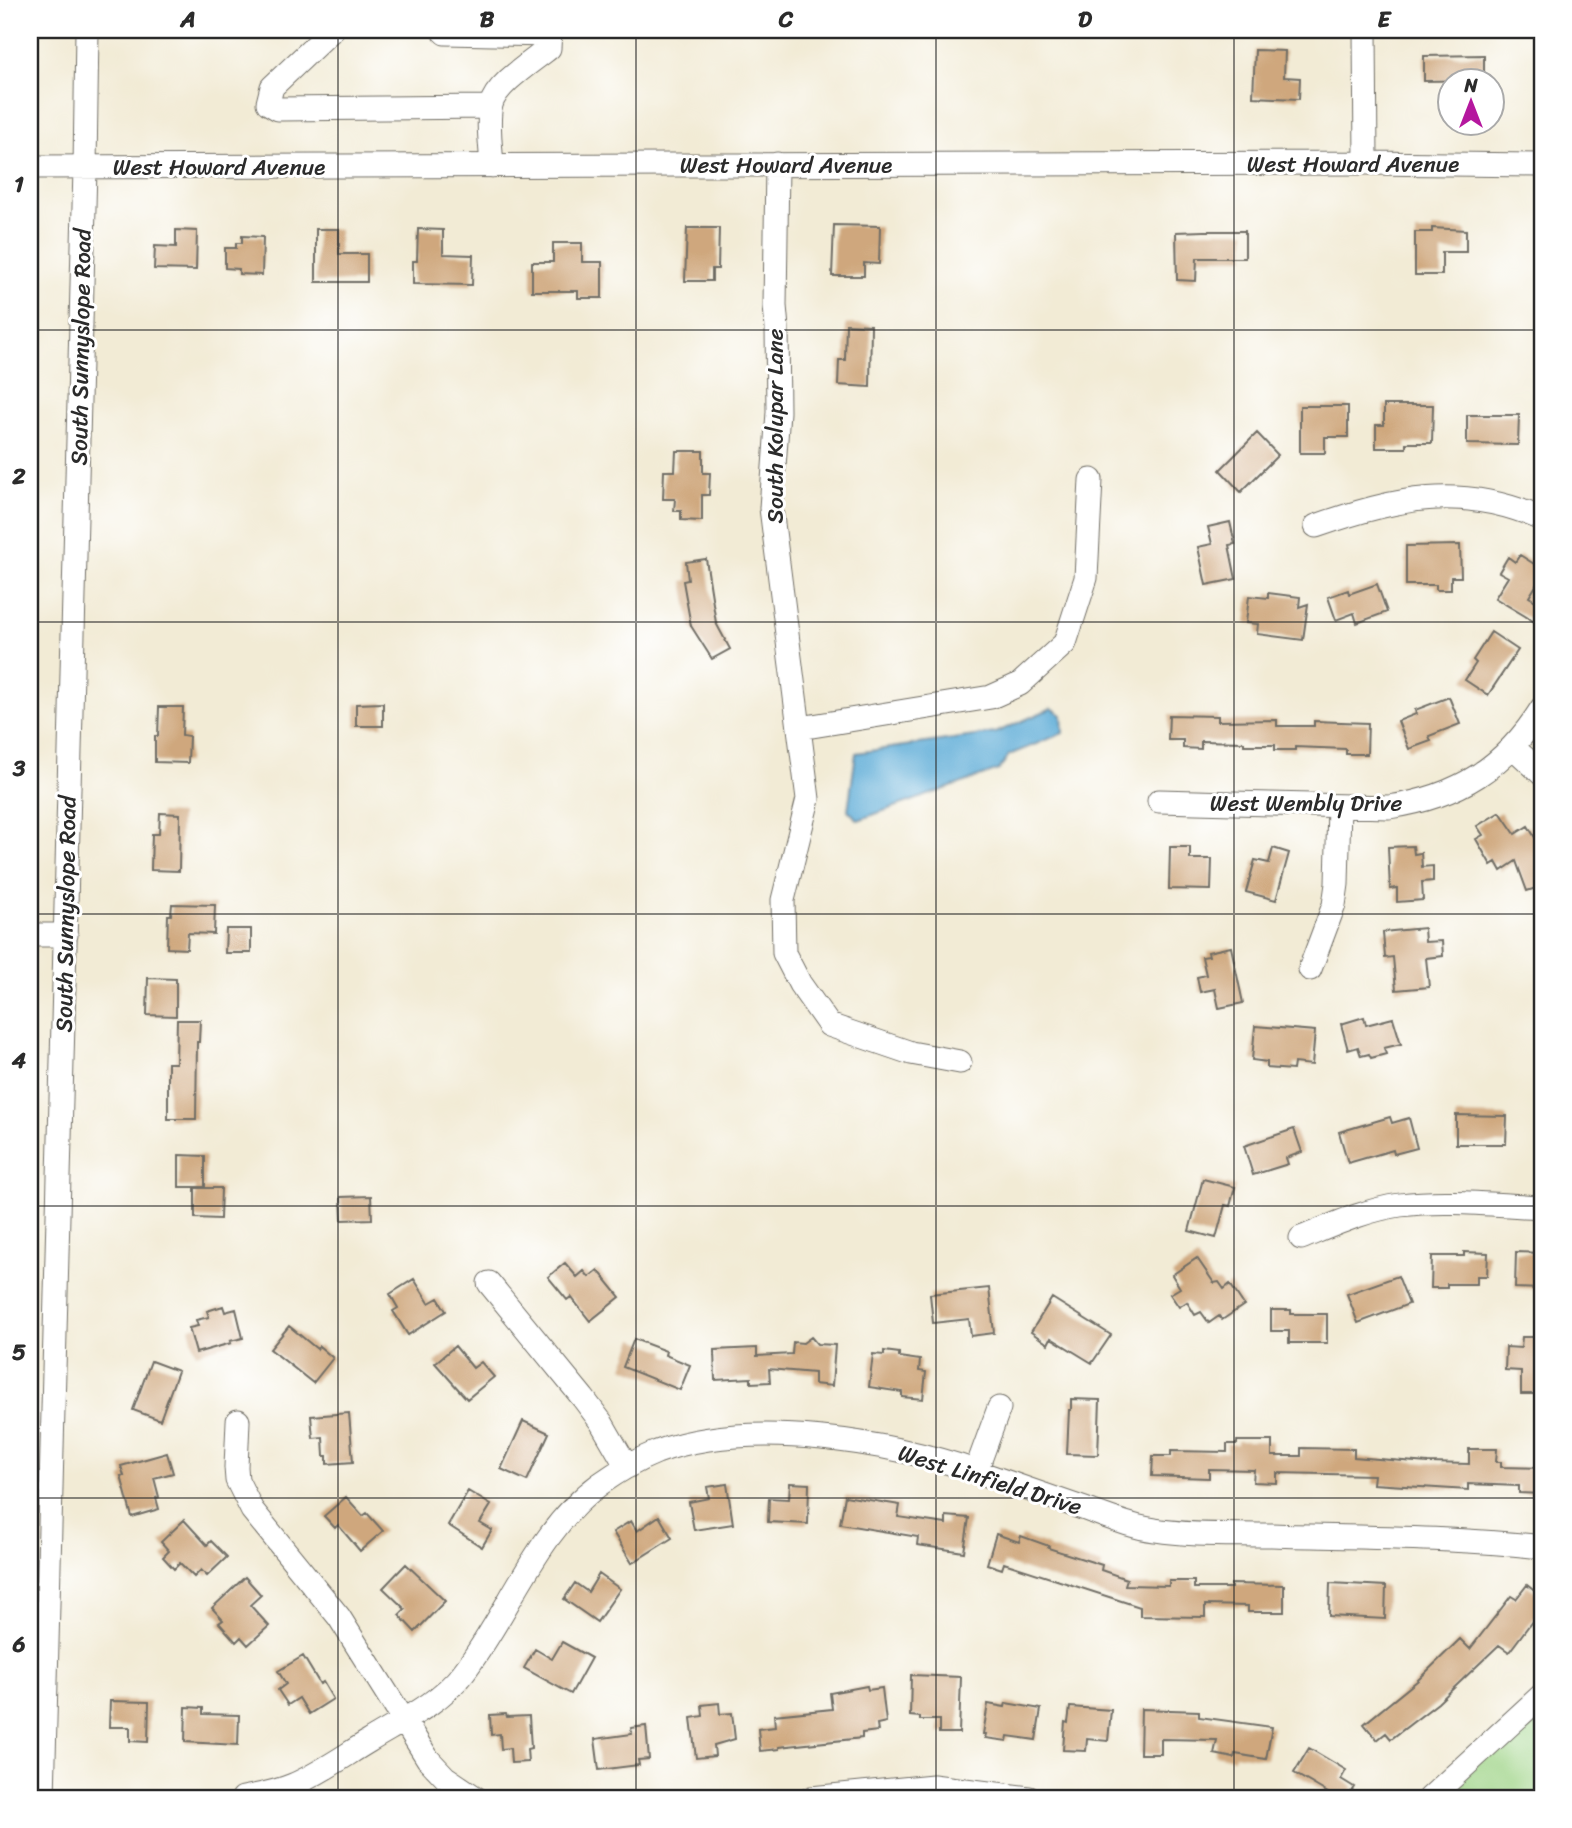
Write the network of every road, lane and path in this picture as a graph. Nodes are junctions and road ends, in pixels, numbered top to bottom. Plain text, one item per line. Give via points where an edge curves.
1 (86, 30) edge
2 (332, 30) edge
3 (442, 30) edge
4 (1365, 30) edge
5 (550, 32) edge
6 (490, 107) junction
7 (1366, 163) junction
8 (777, 164) junction
9 (1542, 165) edge
10 (492, 166) junction
11 (30, 167) edge
12 (85, 168) junction
13 (1091, 480) dead end
14 (1542, 519) edge
15 (1315, 526) dead end
16 (1542, 708) edge
17 (800, 728) junction
18 (1513, 747) junction
19 (1542, 774) edge
20 (1160, 801) dead end
21 (1339, 806) junction
22 (30, 935) edge
23 (66, 935) junction
24 (1310, 969) dead end
25 (960, 1062) dead end
26 (1542, 1207) edge
27 (1301, 1238) dead end
28 (489, 1283) dead end
29 (999, 1408) dead end
30 (238, 1421) dead end
31 (627, 1467) junction
32 (976, 1471) junction
33 (1542, 1547) edge
34 (1542, 1695) edge
35 (402, 1720) junction
36 (30, 1796) edge
37 (36, 1798) edge
38 (43, 1798) edge
39 (243, 1798) edge
40 (476, 1798) edge
41 (811, 1798) edge
42 (1029, 1798) edge
43 (1430, 1798) edge

1 - 12 street, South Sunnyslope Road
2 - 6 street via 272,87 268,103 278,109
3 - 5 street
4 - 7 street
5 - 6 street via 549,48 502,86
6 - 10 street
7 - 8 street, West Howard Avenue
7 - 9 street, West Howard Avenue
8 - 10 street, West Howard Avenue
8 - 17 street, South Kolupar Lane via 778,412 771,508
10 - 12 street, West Howard Avenue
11 - 12 street, West Howard Avenue
12 - 23 street, South Sunnyslope Road
13 - 17 street via 1086,578 1065,643 1020,684 991,697
14 - 15 street via 1497,504 1437,498 1376,506
16 - 18 street, West Wembly Drive
17 - 25 street, South Kolupar Lane via 808,799 783,900 784,953 829,1026 911,1053
18 - 19 street
18 - 21 street, West Wembly Drive via 1488,771 1441,795 1389,807
20 - 21 street, West Wembly Drive
21 - 24 street via 1334,905
22 - 23 street
23 - 38 street, South Sunnyslope Road
26 - 27 street via 1400,1205
28 - 31 street via 601,1422
29 - 32 street
30 - 35 street via 236,1467 252,1510 339,1617
31 - 32 street, West Linfield Drive via 686,1444 789,1437 881,1446
31 - 35 street, West Linfield Drive via 580,1501 559,1523 454,1683
32 - 33 street, West Linfield Drive via 1124,1523 1163,1531
34 - 43 street
35 - 39 street, West Linfield Drive via 290,1787
35 - 40 street via 445,1777
36 - 37 street
41 - 42 street via 933,1786

